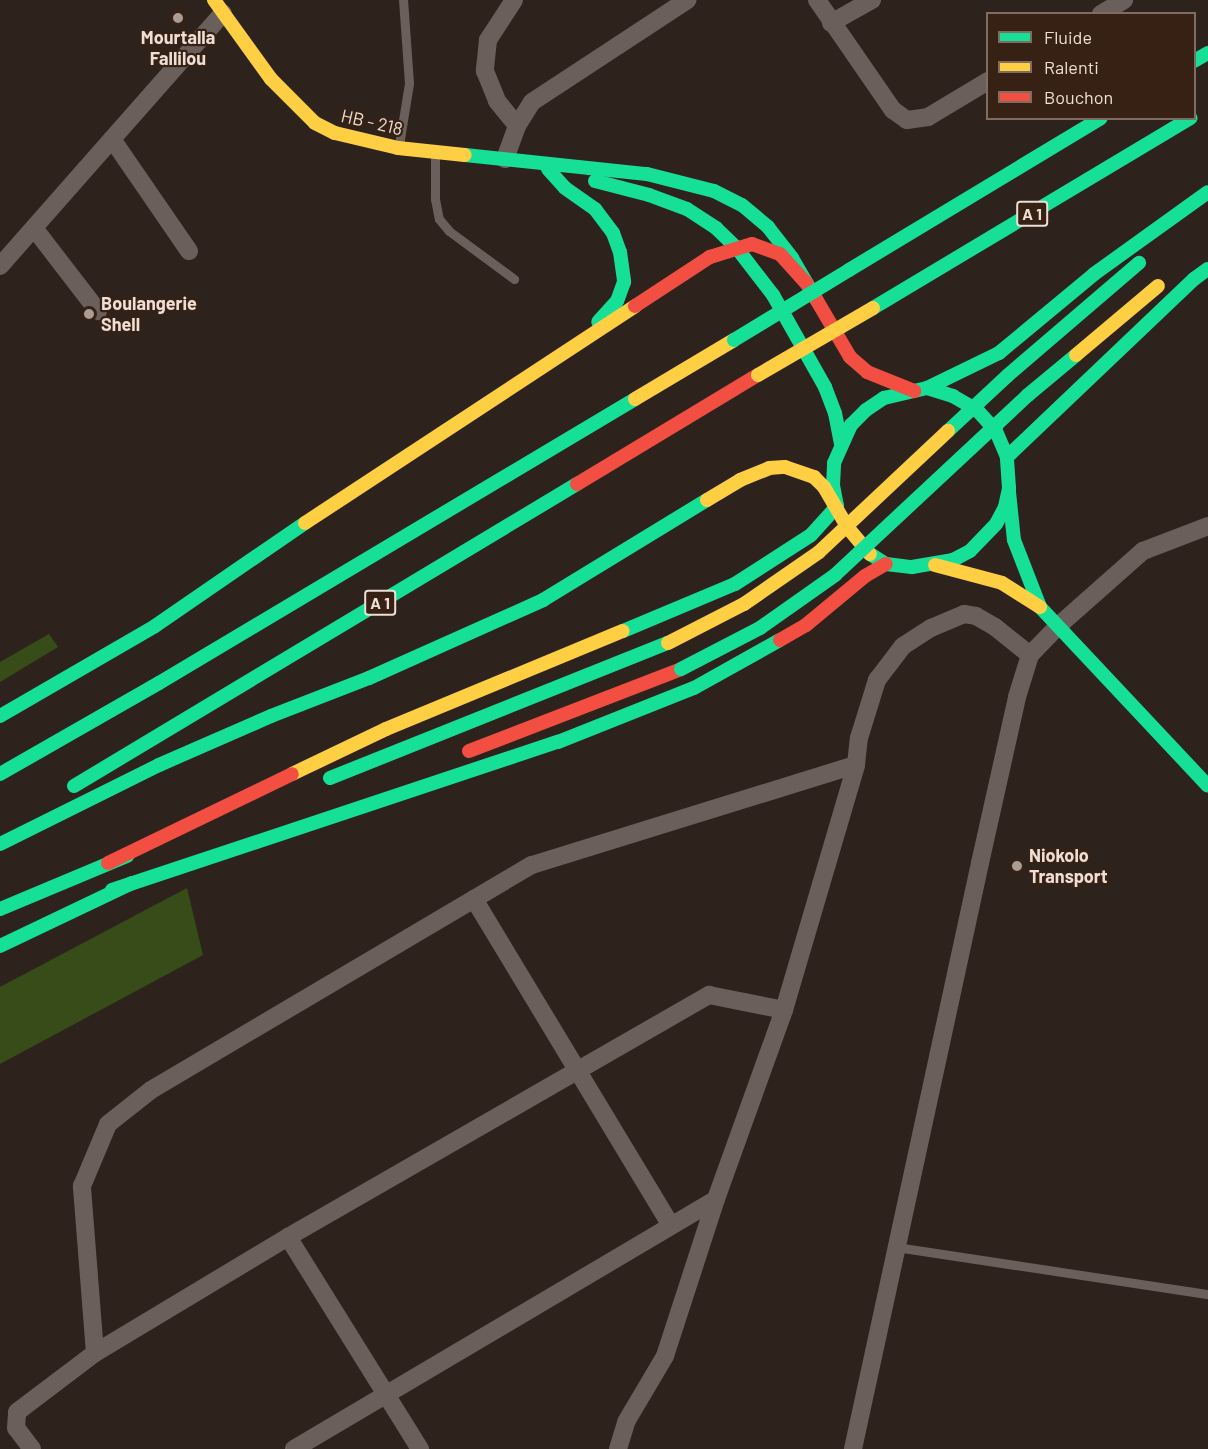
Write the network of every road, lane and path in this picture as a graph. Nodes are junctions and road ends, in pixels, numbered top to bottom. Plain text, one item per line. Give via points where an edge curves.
1 (403, 0) edge
2 (514, 0) edge
3 (687, 0) edge
4 (817, 0) edge
5 (872, 0) edge
6 (1124, 0) edge
7 (219, 6) edge
8 (1104, 12) edge
9 (831, 23) junction
10 (986, 82) edge
11 (1098, 120) edge
12 (1188, 120) edge
13 (517, 126) junction
14 (112, 139) junction
15 (398, 148) junction
16 (435, 152) junction
17 (508, 159) junction
18 (548, 169) junction
19 (1208, 192) edge
20 (34, 228) junction
21 (736, 247) junction
22 (189, 251) dead end
23 (1144, 260) dead end
24 (0, 266) edge
25 (1208, 269) edge
26 (514, 279) dead end
27 (1163, 283) dead end
28 (807, 284) junction
29 (98, 311) dead end
30 (565, 351) junction
31 (920, 390) junction
32 (841, 443) junction
33 (1007, 457) junction
34 (1009, 488) junction
35 (837, 506) junction
36 (1208, 526) edge
37 (886, 564) junction
38 (935, 565) junction
39 (1040, 607) junction
40 (1057, 627) junction
41 (1030, 656) junction
42 (159, 683) junction
43 (0, 716) edge
44 (451, 758) dead end
45 (0, 759) edge
46 (856, 765) junction
47 (0, 774) edge
48 (317, 783) dead end
49 (1208, 786) edge
50 (374, 788) dead end
51 (60, 793) dead end
52 (267, 802) dead end
53 (0, 844) edge
54 (108, 863) junction
55 (112, 890) junction
56 (474, 899) junction
57 (0, 909) edge
58 (0, 946) edge
59 (784, 1010) junction
60 (579, 1072) junction
61 (716, 1199) junction
62 (671, 1225) junction
63 (288, 1237) junction
64 (895, 1246) junction
65 (1208, 1294) edge
66 (94, 1353) junction
67 (386, 1394) junction
68 (32, 1449) edge
69 (294, 1449) edge
70 (420, 1449) edge
71 (618, 1449) edge
72 (853, 1449) edge

1 - 15 lane via 409,83
2 - 13 street via 488,40 485,71 497,101
3 - 13 street via 532,102
4 - 9 street
5 - 9 street
6 - 8 street
7 - 14 street
7 - 15 main road, HB - 218 via 271,79 315,123 335,133
9 - 10 street via 893,110 907,120 928,117
11 - 42 main road, A 1, bridge
12 - 51 main road, A 1, bridge
13 - 17 street
14 - 20 street
14 - 22 street
15 - 16 main road, HB - 218
16 - 17 main road, HB - 218
16 - 26 lane via 439,219 449,231
17 - 18 main road
17 - 28 main road via 647,174 714,191 742,205 768,226
18 - 21 main road via 687,209
18 - 30 main road via 565,188 595,209 613,233 624,282 617,301 602,319
19 - 31 main road via 1094,274 999,353
20 - 24 street
20 - 29 street
21 - 28 main road via 752,244 780,254
21 - 30 main road via 710,257
21 - 32 main road via 773,295 825,387
23 - 48 main road, bridge via 1007,376 819,552 744,604 668,643
25 - 33 main road
27 - 44 main road, bridge via 1028,395 835,575 760,628 681,669
28 - 31 main road via 850,357 867,372
30 - 43 main road via 155,626
31 - 32 main road via 884,399 866,410
31 - 33 main road via 953,396 978,410 996,431
32 - 35 main road via 834,463
33 - 34 main road
34 - 38 main road via 1005,507 985,539 970,551
34 - 39 main road via 1014,540
35 - 37 main road via 867,552
35 - 53 main road via 814,477 802,471 769,468 749,476 543,600 465,637 159,765
35 - 54 main road via 811,535 735,584 386,729
36 - 40 street via 1143,551
37 - 38 main road
37 - 55 main road via 865,576 806,625 694,688 558,742
38 - 39 main road via 1002,583
39 - 40 main road
40 - 41 street
40 - 49 main road
41 - 46 street via 976,616 964,614 931,628 903,646 877,680 859,738
41 - 64 street via 1017,697
42 - 45 main road
42 - 47 main road, A 1
46 - 56 street via 532,865
46 - 59 street
50 - 55 main road
52 - 54 main road
54 - 57 main road
55 - 58 main road
56 - 60 street
56 - 66 street via 151,1090 108,1124 82,1186
59 - 60 street via 709,995
59 - 61 street
60 - 62 street
60 - 63 street
61 - 62 street
61 - 71 street via 665,1356 626,1422
62 - 67 street
63 - 66 street
63 - 67 street
64 - 65 lane
64 - 72 street
66 - 68 street via 17,1412 16,1428
67 - 69 street
67 - 70 street

